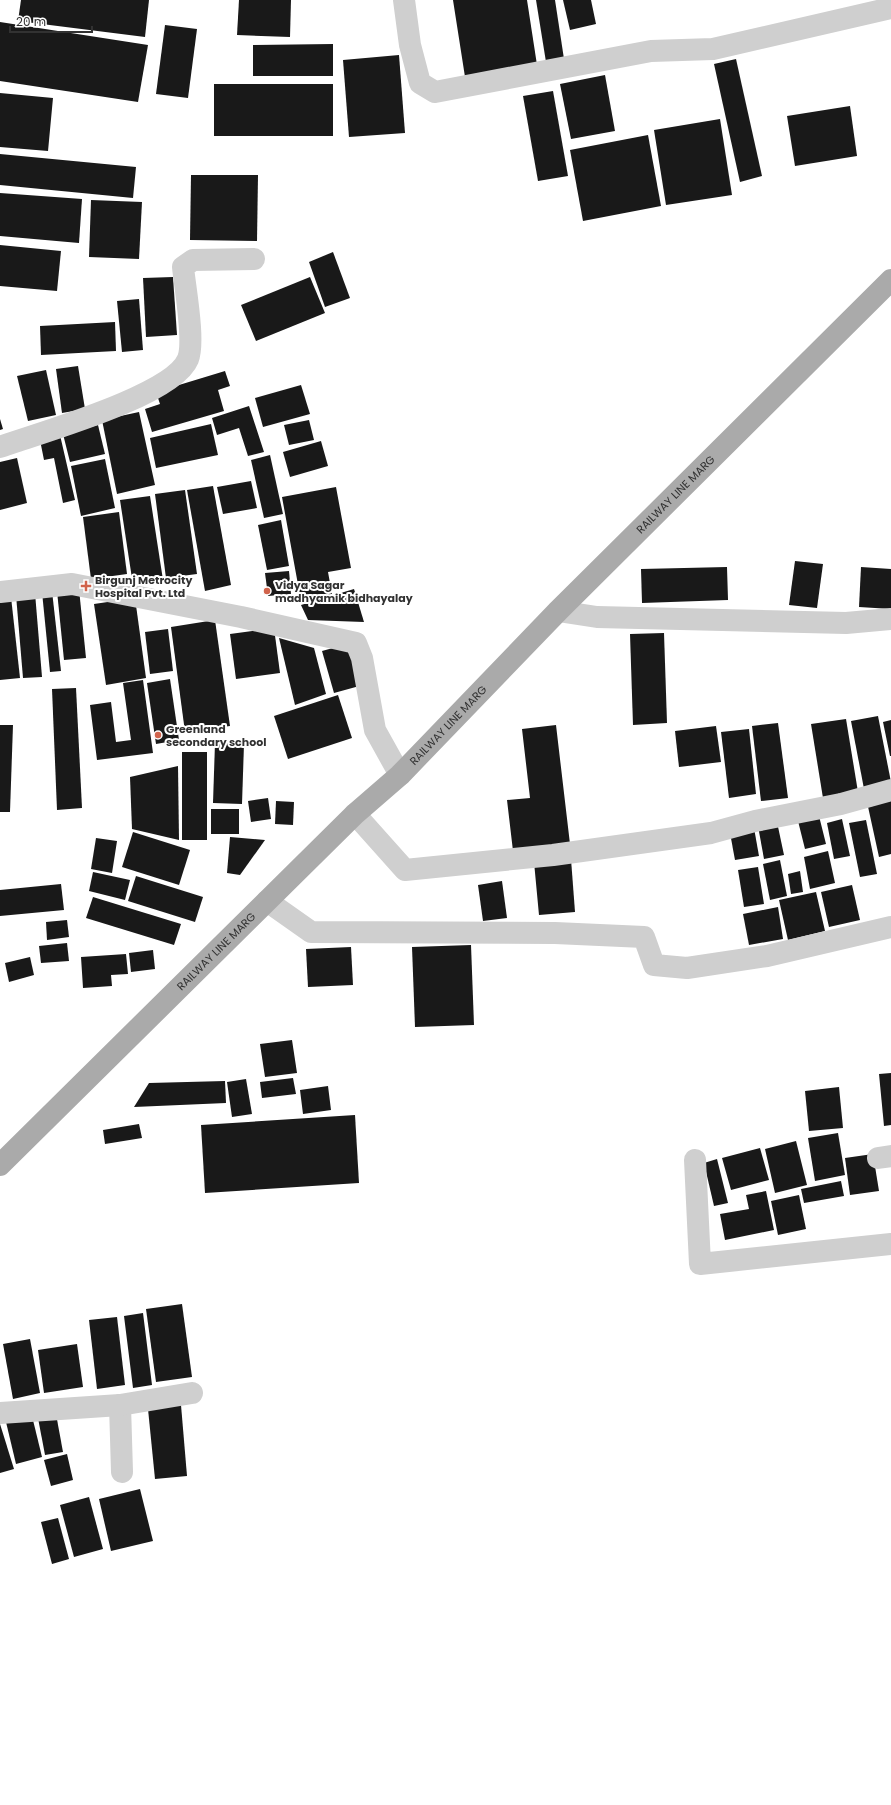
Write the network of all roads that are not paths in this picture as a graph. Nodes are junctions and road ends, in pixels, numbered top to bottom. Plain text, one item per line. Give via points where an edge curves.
1 (404, 0) edge
2 (891, 8) edge
3 (254, 259) dead end
4 (891, 280) edge
5 (0, 447) edge
6 (0, 592) edge
7 (558, 611) junction
8 (891, 619) edge
9 (400, 775) junction
10 (891, 790) edge
11 (355, 814) junction
12 (267, 901) junction
13 (891, 928) edge
14 (695, 1160) dead end
15 (0, 1165) edge
16 (891, 1244) edge
17 (192, 1393) dead end
18 (120, 1405) junction
19 (0, 1413) edge
20 (122, 1472) dead end

1 - 2 street via 410,45 420,83 434,92 651,51 713,49
3 - 5 street via 193,260 183,268 190,331 188,359 172,377 129,402
4 - 7 main road, RAILWAY LINE MARG
6 - 9 street via 72,584 241,617 356,643 362,658 375,730
7 - 8 street via 605,617 846,622
7 - 9 main road, RAILWAY LINE MARG
9 - 11 main road, RAILWAY LINE MARG
10 - 11 street via 711,833 554,855 405,870
11 - 12 main road, RAILWAY LINE MARG
12 - 13 street via 311,932 555,933 644,937 654,964 687,968 767,956
12 - 15 main road, RAILWAY LINE MARG
14 - 16 street via 700,1264
17 - 18 street
18 - 19 street
18 - 20 street

